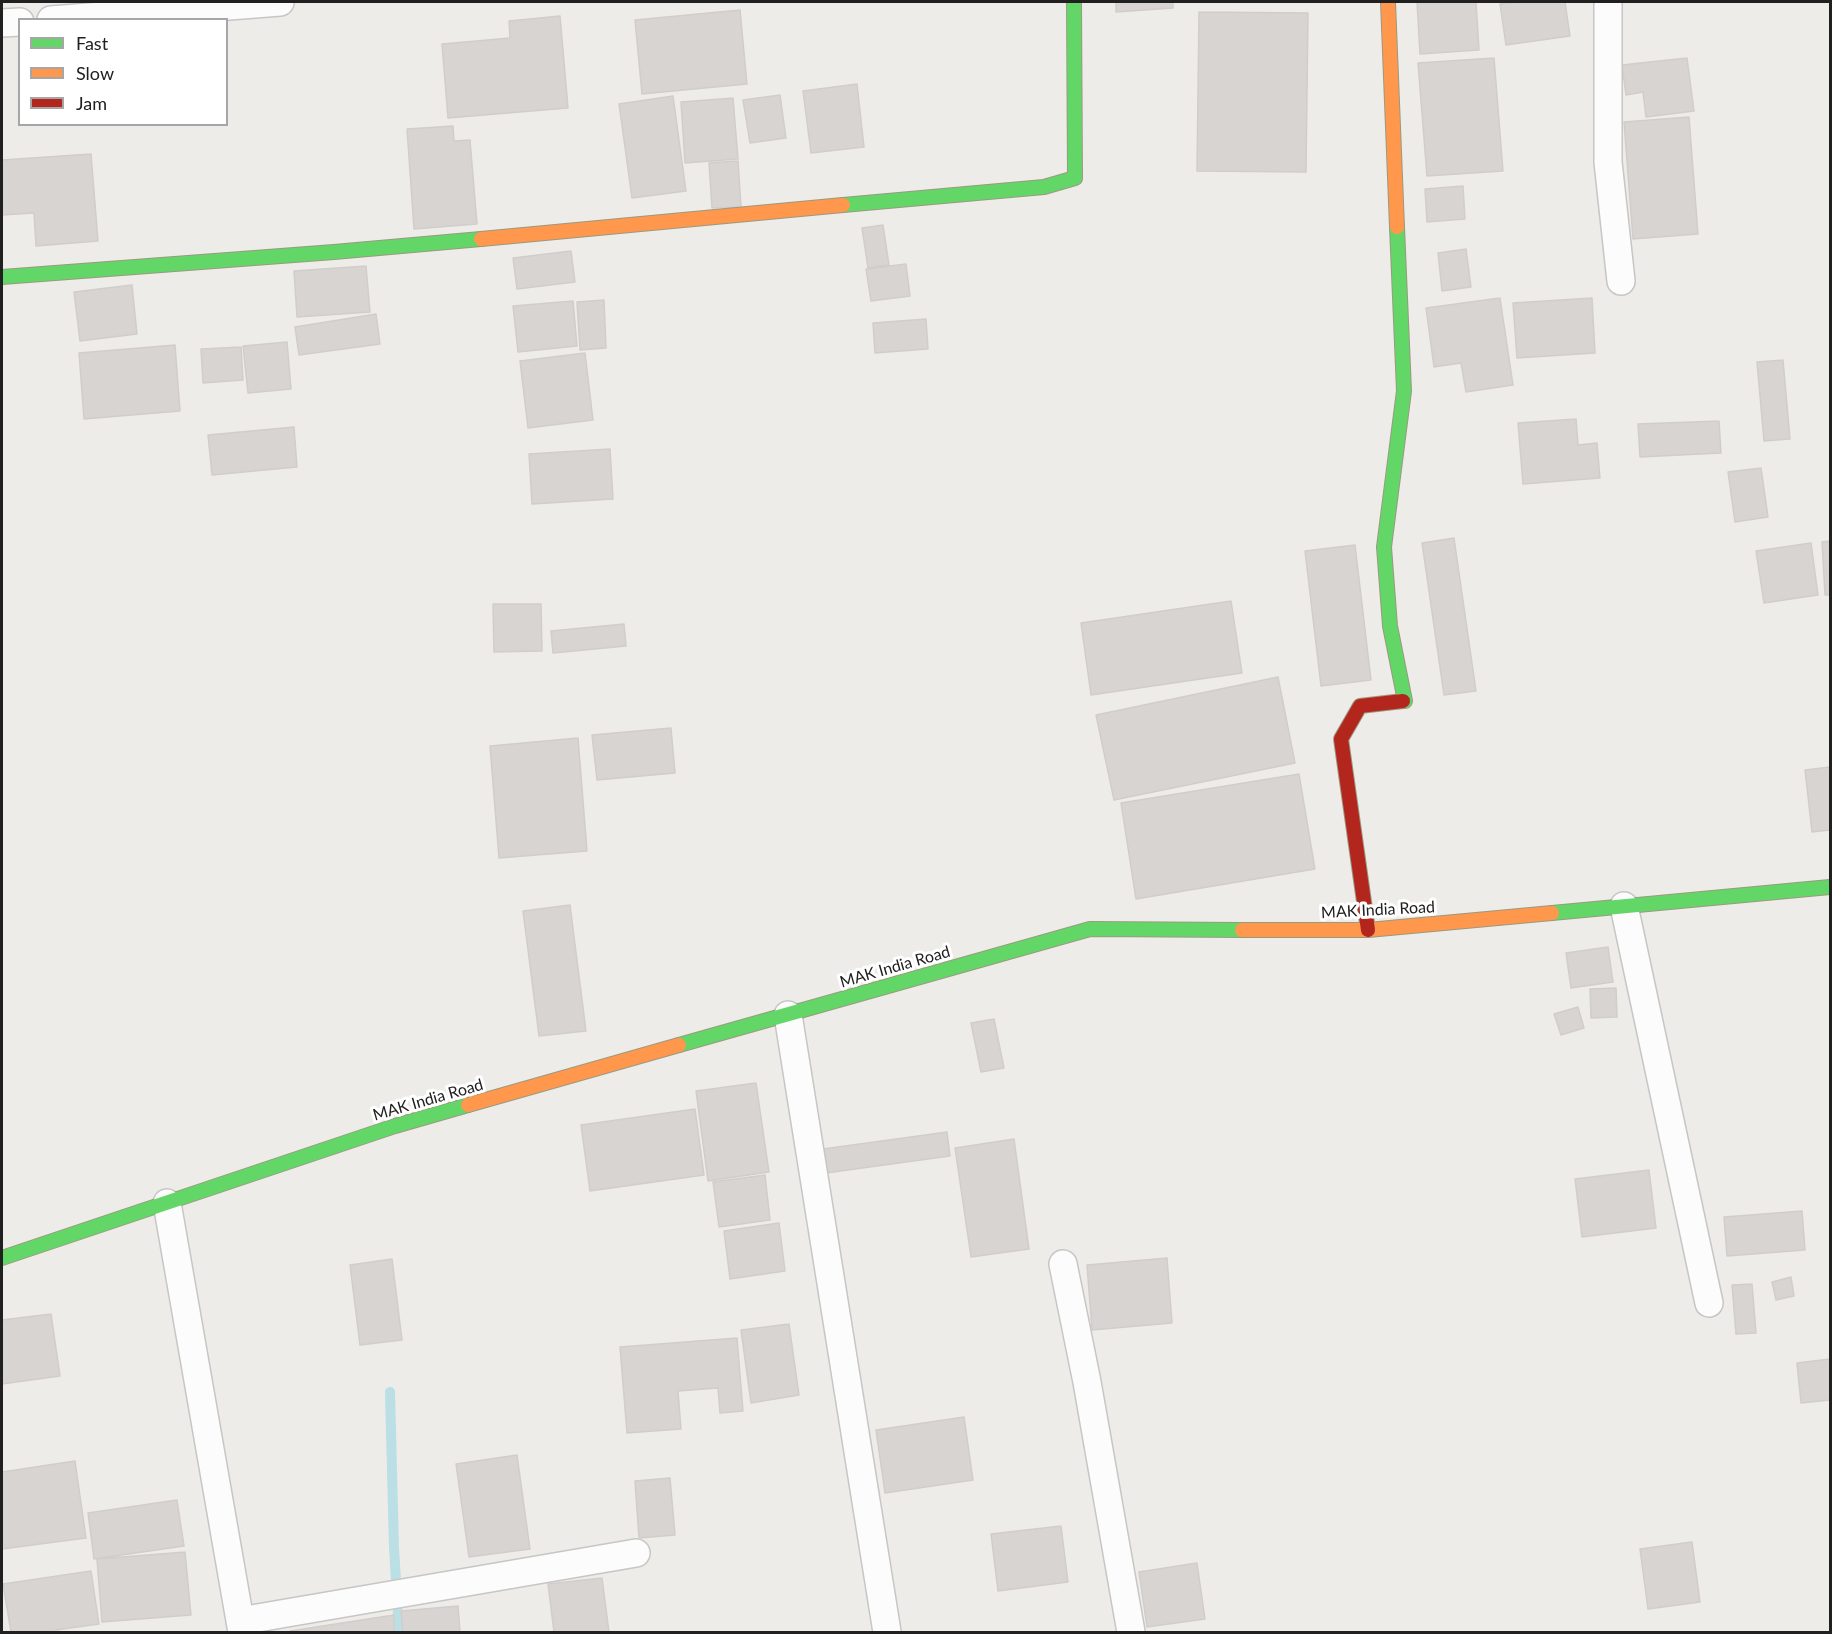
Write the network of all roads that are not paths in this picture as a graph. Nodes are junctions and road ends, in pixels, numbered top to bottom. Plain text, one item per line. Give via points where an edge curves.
1 (280, 2) edge
2 (1074, 2) edge
3 (1388, 2) edge
4 (1608, 2) edge
5 (76, 18) edge
6 (18, 22) edge
7 (2, 23) edge
8 (2, 277) edge
9 (1621, 281) dead end
10 (1830, 887) edge
11 (1624, 906) junction
12 (1368, 930) junction
13 (788, 1014) junction
14 (167, 1203) junction
15 (2, 1258) edge
16 (1063, 1264) dead end
17 (1709, 1303) dead end
18 (636, 1553) dead end
19 (241, 1627) edge
20 (887, 1632) edge
21 (1131, 1632) edge

1 - 5 street
2 - 8 street via 1076,178 1044,187 334,252
3 - 12 street via 1404,391 1384,547 1390,626 1405,701 1360,706 1341,739
4 - 9 street via 1608,162
6 - 7 street
10 - 11 street, MAK India Road
11 - 12 street, MAK India Road
11 - 17 street
12 - 13 street, MAK India Road via 1090,929
13 - 14 street, MAK India Road via 395,1126
13 - 20 street
14 - 15 street, MAK India Road
14 - 19 street
16 - 21 street
18 - 19 street

